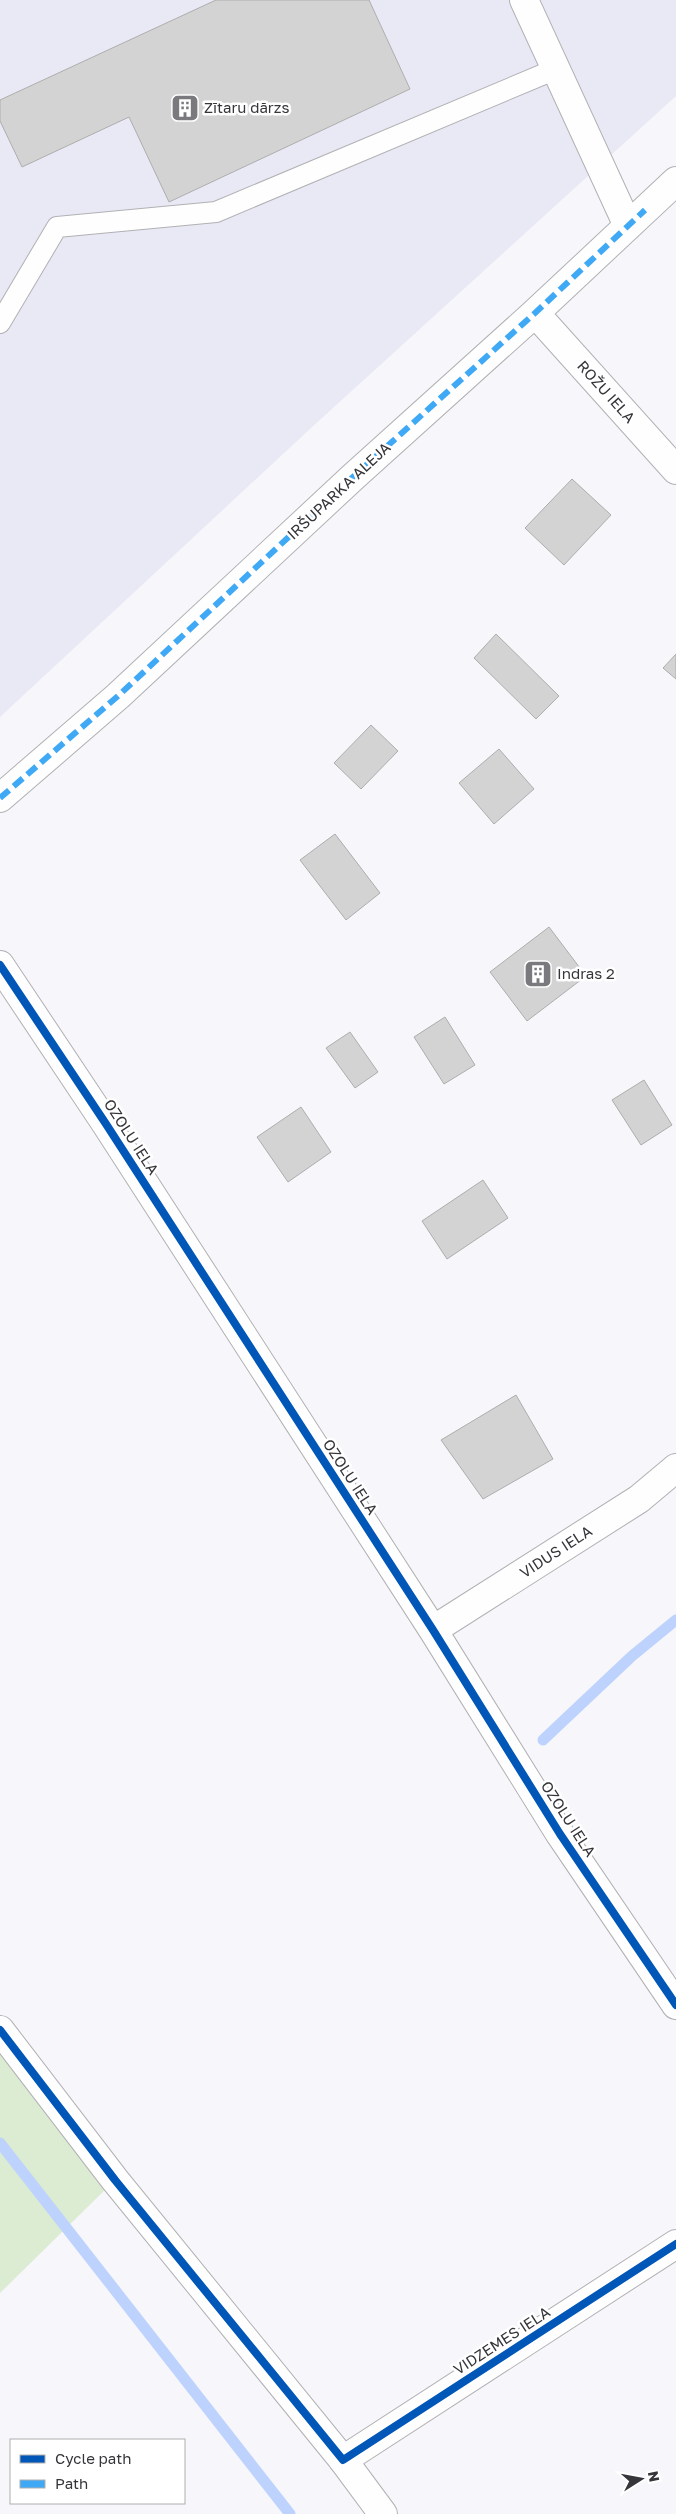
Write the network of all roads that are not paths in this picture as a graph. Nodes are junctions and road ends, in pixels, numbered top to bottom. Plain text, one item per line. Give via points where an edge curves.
1 (524, 0) edge
2 (556, 69) junction
3 (676, 181) edge
4 (628, 226) junction
5 (535, 313) junction
6 (0, 323) edge
7 (676, 470) edge
8 (0, 798) edge
9 (0, 965) edge
10 (676, 1468) edge
11 (433, 1630) junction
12 (676, 2005) edge
13 (0, 2030) edge
14 (676, 2244) edge
15 (343, 2460) junction
16 (383, 2514) edge

1 - 2 main road
2 - 4 main road
2 - 6 lane via 216,212 58,227
3 - 4 main road, IRŠUPARKA ALEJA
4 - 5 main road, IRŠUPARKA ALEJA
5 - 7 main road, ROŽU IELA
5 - 8 main road, IRŠUPARKA ALEJA via 118,696
9 - 11 main road, OZOLU IELA
10 - 11 main road, VIDUS IELA via 639,1499
11 - 12 main road, OZOLU IELA via 560,1834
13 - 15 main road via 115,2180
14 - 15 main road, VIDZEMES IELA
15 - 16 main road

